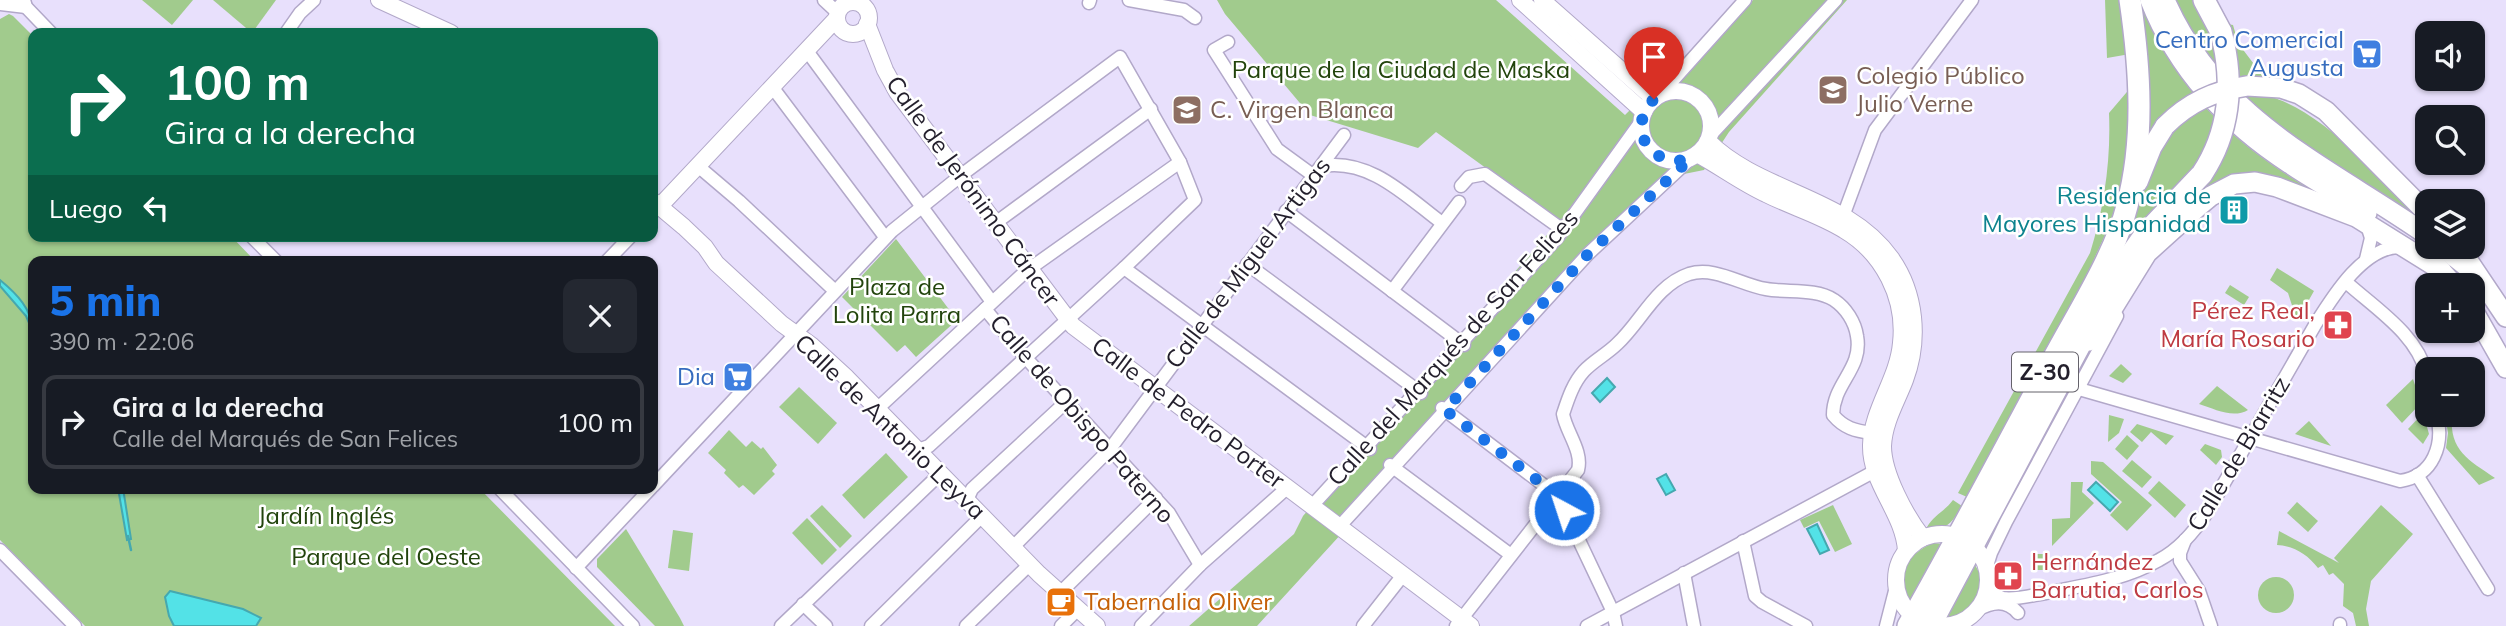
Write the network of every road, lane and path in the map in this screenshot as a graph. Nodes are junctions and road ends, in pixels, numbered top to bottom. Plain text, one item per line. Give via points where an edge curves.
1 (314, 0) edge
2 (379, 0) edge
3 (824, 0) edge
4 (1129, 0) edge
5 (1520, 0) edge
6 (1745, 0) edge
7 (1836, 0) edge
8 (1972, 0) edge
9 (2130, 0) edge
10 (2150, 0) edge
11 (2165, 0) edge
12 (2204, 0) edge
13 (1551, 3) edge
14 (0, 4) edge
15 (25, 4) edge
16 (302, 6) edge
17 (842, 9) edge
18 (866, 11) edge
19 (1195, 18) dead end
20 (47, 28) edge
21 (289, 28) edge
22 (440, 28) edge
23 (1227, 42) dead end
24 (807, 51) junction
25 (773, 88) junction
26 (1650, 107) junction
27 (1151, 109) junction
28 (1344, 135) dead end
29 (1709, 139) junction
30 (1693, 157) junction
31 (1180, 162) junction
32 (699, 167) junction
33 (1318, 171) junction
34 (960, 177) junction
35 (1461, 186) dead end
36 (2415, 201) edge
37 (1460, 202) dead end
38 (658, 204) edge
39 (2128, 205) junction
40 (922, 208) junction
41 (658, 209) edge
42 (1286, 211) junction
43 (2366, 222) junction
44 (1442, 223) junction
45 (1845, 223) junction
46 (994, 224) junction
47 (2415, 227) edge
48 (1563, 230) junction
49 (2166, 235) junction
50 (885, 237) junction
51 (257, 242) edge
52 (625, 242) edge
53 (2405, 247) junction
54 (271, 256) edge
55 (612, 256) edge
56 (2366, 259) junction
57 (2457, 259) edge
58 (1247, 264) junction
59 (1124, 268) junction
60 (1030, 270) junction
61 (2441, 270) junction
62 (2444, 273) edge
63 (2475, 273) edge
64 (2346, 282) junction
65 (2485, 286) edge
66 (835, 291) junction
67 (1392, 291) junction
68 (988, 305) junction
69 (2506, 317) edge
70 (1067, 318) junction
71 (1202, 325) junction
72 (2485, 331) edge
73 (794, 333) junction
74 (1463, 344) junction
75 (1025, 357) junction
76 (2422, 357) edge
77 (2506, 368) edge
78 (2087, 373) junction
79 (2069, 387) junction
80 (1155, 388) junction
81 (1420, 392) junction
82 (2118, 398) junction
83 (1066, 402) junction
84 (877, 409) junction
85 (1444, 409) junction
86 (2439, 427) edge
87 (1872, 433) junction
88 (2250, 438) junction
89 (1369, 448) junction
90 (1110, 449) junction
91 (918, 450) junction
92 (1392, 466) junction
93 (1875, 471) junction
94 (941, 473) junction
95 (2417, 475) junction
96 (658, 480) edge
97 (1287, 488) junction
98 (505, 494) edge
99 (645, 494) edge
100 (1558, 496) junction
101 (1156, 498) junction
102 (967, 500) junction
103 (1311, 507) junction
104 (982, 516) junction
105 (1339, 527) junction
106 (1923, 538) junction
107 (2185, 540) junction
108 (1743, 541) junction
109 (1975, 541) junction
110 (1013, 547) junction
111 (0, 550) edge
112 (1906, 551) junction
113 (1511, 555) junction
114 (2159, 561) junction
115 (1030, 564) junction
116 (1200, 565) junction
117 (2182, 566) junction
118 (576, 568) junction
119 (1684, 573) junction
120 (1403, 575) junction
121 (1987, 576) junction
122 (1896, 587) junction
123 (2488, 589) dead end
124 (1060, 593) junction
125 (2032, 596) junction
126 (803, 604) junction
127 (1078, 609) junction
128 (1977, 610) junction
129 (1613, 612) junction
130 (2019, 620) edge
131 (1463, 624) edge
132 (1930, 624) edge
133 (75, 626) edge
134 (634, 626) edge
135 (781, 626) edge
136 (826, 626) edge
137 (871, 626) edge
138 (966, 626) edge
139 (1061, 626) edge
140 (1097, 626) edge
141 (1141, 626) edge
142 (1363, 626) edge
143 (1587, 626) edge
144 (1616, 626) edge
145 (1694, 626) edge
146 (1806, 626) edge
147 (1886, 626) edge
148 (2211, 626) edge

1 - 16 street
2 - 22 street
3 - 17 street
4 - 19 street via 1184,10
5 - 26 street
6 - 26 street, Calle del Marqués de San Felices
7 - 29 street
8 - 45 street via 1875,130
9 - 39 highway, Z-30 via 2139,107
10 - 61 main road via 2187,69 2238,125 2402,237
11 - 47 main road via 2194,53 2243,110
12 - 79 highway, Z-30, bridge via 2221,32 2229,71 2227,114 2217,148 2202,174 2132,250
13 - 26 street
14 - 15 street
15 - 20 street
16 - 21 street
17 - 18 street via 857,3
17 - 18 street via 840,27 849,33 859,32
17 - 24 street
18 - 34 street, Calle de Jerónimo Cáncer via 890,81
23 - 33 street via 1214,50 1277,149
24 - 25 street
24 - 40 street, Calle de Obispo Paterno
25 - 32 street
25 - 50 street
26 - 29 street via 1676,92 1685,93 1701,102 1710,118
26 - 30 street via 1643,137 1653,153 1671,161
26 - 48 street, Calle del Marqués de San Felices
27 - 31 street
27 - 34 street via 1120,57
27 - 46 street
28 - 33 street, Calle de Miguel Artigas
29 - 30 street
29 - 45 street via 1721,153
30 - 45 street via 1748,185
30 - 85 street, Calle del Marqués de San Felices via 1588,254
31 - 59 street via 1195,200
31 - 60 street
32 - 38 street
32 - 66 street
33 - 42 street, Calle de Miguel Artigas
33 - 44 street via 1339,164 1375,174
34 - 40 street
34 - 46 street, Calle de Jerónimo Cáncer
35 - 48 street via 1469,177 1485,174
36 - 39 main road, Z-30, bridge via 2326,111 2281,88 2247,86 2211,94 2165,126
37 - 44 street
39 - 109 highway, Z-30
40 - 50 street
40 - 68 street, Calle de Obispo Paterno
41 - 73 street, Calle de Antonio Leyva via 681,224 716,263
42 - 58 street, Calle de Miguel Artigas
42 - 67 street
43 - 49 main road via 2277,187 2245,182 2211,196
43 - 53 main road
43 - 56 street via 2371,237
44 - 67 street
45 - 87 street via 1879,262 1901,313 1898,362
45 - 106 street via 1872,235 1893,260 1912,308 1912,356 1886,428 1884,453 1896,490
46 - 60 street, Calle de Jerónimo Cáncer
48 - 74 street, Calle del Marqués de San Felices
49 - 78 street
49 - 79 main road via 2141,261
50 - 66 street
51 - 54 street
52 - 55 street
53 - 56 street, Calle de Biarritz via 2387,247
53 - 61 main road
56 - 64 street, Calle de Biarritz
57 - 63 main road
58 - 71 street, Calle de Miguel Artigas
58 - 81 street
59 - 70 street
59 - 71 street
60 - 68 street
60 - 70 street, Calle de Jerónimo Cáncer
61 - 62 main road
64 - 76 street via 2411,341
64 - 88 street, Calle de Biarritz via 2315,325
65 - 69 main road
66 - 73 street
67 - 74 street
68 - 75 street, Calle de Obispo Paterno
68 - 84 street
70 - 75 street
70 - 80 street, Calle de Pedro Porter
71 - 80 street, Calle de Miguel Artigas
71 - 89 street
72 - 77 main road
73 - 84 street, Calle de Antonio Leyva
73 - 96 street
74 - 81 street, Calle del Marqués de San Felices
75 - 83 street, Calle de Obispo Paterno
75 - 91 street via 929,446
78 - 79 street
78 - 82 street
79 - 82 street
79 - 109 highway, Z-30
80 - 90 street, Calle de Miguel Artigas
80 - 97 street, Calle de Pedro Porter
81 - 89 street, Calle del Marqués de San Felices
82 - 88 street
83 - 90 street, Calle de Obispo Paterno
83 - 102 street via 972,489
84 - 91 street, Calle de Antonio Leyva
85 - 92 street, Calle del Marqués de San Felices
85 - 100 street
86 - 95 street via 2432,461
87 - 93 street
87 - 100 street via 1851,429 1833,415 1838,389 1858,351 1853,323 1833,299 1767,289 1707,272 1690,273 1659,294 1635,326 1576,382 1563,414 1580,463
88 - 95 street via 2393,480
88 - 107 street, Calle de Biarritz via 2208,511
89 - 103 street, Calle del Marqués de San Felices
90 - 101 street, Calle de Obispo Paterno
90 - 110 street, Calle de Miguel Artigas
91 - 94 street, Calle de Antonio Leyva
92 - 105 street, Calle del Marqués de San Felices
92 - 113 street
93 - 108 street
93 - 112 street
94 - 102 street, Calle de Antonio Leyva
94 - 126 street
95 - 123 street
97 - 103 street, Calle de Pedro Porter
97 - 116 street
98 - 118 street
99 - 118 street
100 - 113 street
100 - 129 street
101 - 116 street, Calle de Obispo Paterno
101 - 124 street
102 - 104 street, Calle de Antonio Leyva
103 - 105 street, Calle de Pedro Porter
104 - 110 street, Calle de Antonio Leyva
104 - 137 street
105 - 120 street, Calle de Pedro Porter
106 - 109 street via 1945,534
106 - 112 street
107 - 114 street, Calle de Biarritz
107 - 117 street
108 - 119 street
108 - 146 street via 1755,596
109 - 121 street
109 - 132 highway, Z-30
110 - 115 street, Calle de Antonio Leyva
111 - 133 street
112 - 122 street via 1897,568
113 - 131 street
114 - 117 street
114 - 125 street, Calle de Biarritz via 2114,579
115 - 124 street, Calle de Antonio Leyva
115 - 138 street
116 - 141 street
117 - 148 street via 2199,591
118 - 134 street
119 - 129 street
119 - 145 street
120 - 131 street, Calle de Pedro Porter
120 - 142 street
121 - 125 street, Calle de Biarritz via 1994,593 2003,597
121 - 128 street
122 - 132 street via 1903,607
122 - 147 street
124 - 127 street, Calle de Antonio Leyva
125 - 130 street via 2020,605
126 - 135 street
126 - 136 street
127 - 139 street
127 - 140 street, Calle de Antonio Leyva
128 - 130 street via 1998,602 2010,605
128 - 132 street via 1964,620
129 - 143 street
129 - 144 street

